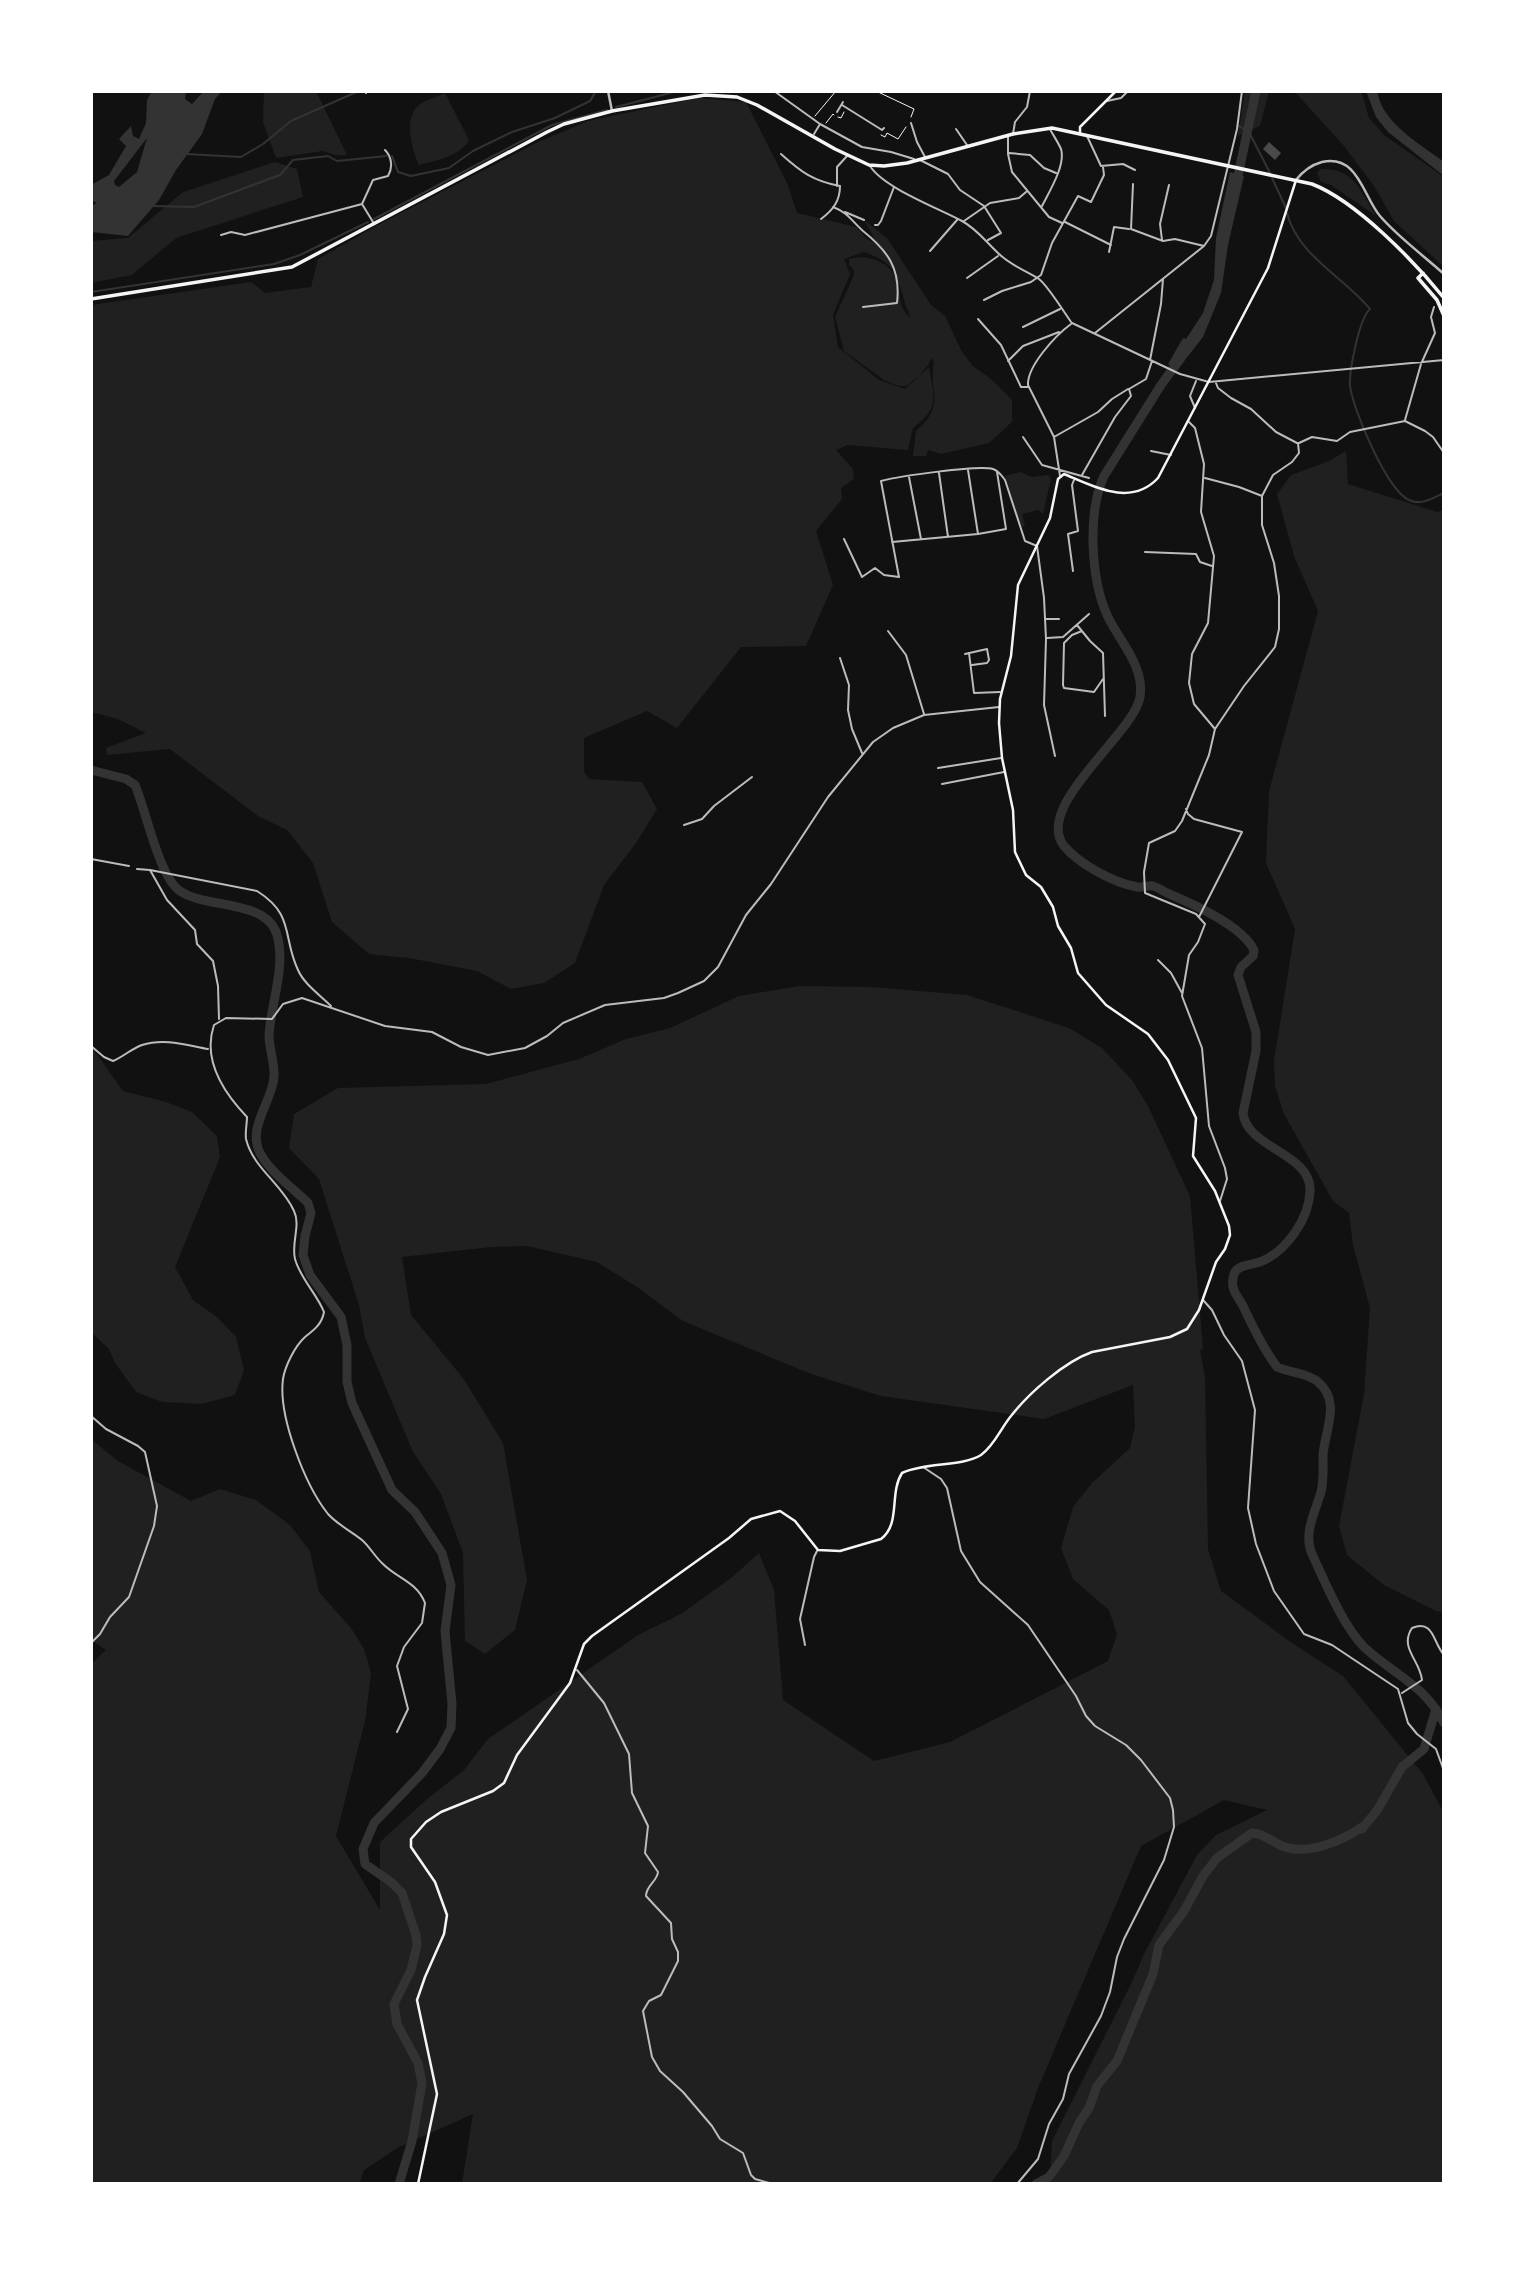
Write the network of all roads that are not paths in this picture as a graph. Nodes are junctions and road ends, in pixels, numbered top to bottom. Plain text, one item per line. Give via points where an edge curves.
1 (608, 91) edge
2 (774, 91) edge
3 (1030, 91) edge
4 (1116, 91) edge
5 (1128, 91) edge
6 (1242, 91) edge
7 (1106, 102) junction
8 (612, 111) junction
9 (837, 112) dead end
10 (911, 123) dead end
11 (820, 124) junction
12 (884, 128) dead end
13 (1049, 128) junction
14 (956, 129) dead end
15 (1011, 134) junction
16 (1080, 134) junction
17 (1086, 135) junction
18 (813, 137) junction
19 (967, 146) junction
20 (384, 150) dead end
21 (1008, 153) junction
22 (781, 154) dead end
23 (847, 155) junction
24 (925, 158) junction
25 (919, 160) junction
26 (869, 165) junction
27 (1228, 166) junction
28 (1103, 167) junction
29 (1135, 170) dead end
30 (1058, 174) junction
31 (1296, 180) junction
32 (1133, 184) dead end
33 (1169, 185) dead end
34 (837, 186) junction
35 (894, 186) junction
36 (1026, 192) junction
37 (362, 204) junction
38 (984, 206) junction
39 (833, 207) junction
40 (1041, 208) junction
41 (844, 211) junction
42 (821, 219) dead end
43 (957, 219) junction
44 (864, 220) dead end
45 (963, 221) junction
46 (373, 222) junction
47 (1063, 223) junction
48 (875, 225) dead end
49 (1131, 229) junction
50 (221, 235) dead end
51 (987, 241) junction
52 (1163, 241) junction
53 (1111, 245) junction
54 (1204, 246) junction
55 (930, 251) dead end
56 (1109, 252) dead end
57 (999, 255) junction
58 (1423, 273) junction
59 (1444, 274) edge
60 (967, 278) dead end
61 (1037, 278) junction
62 (1163, 278) junction
63 (1444, 298) edge
64 (91, 299) edge
65 (984, 300) dead end
66 (863, 307) dead end
67 (1434, 307) dead end
68 (1061, 309) junction
69 (1444, 316) edge
70 (978, 319) dead end
71 (1072, 323) junction
72 (1023, 327) dead end
73 (1060, 332) junction
74 (1094, 333) junction
75 (1151, 360) junction
76 (1444, 360) edge
77 (1008, 361) junction
78 (1421, 364) junction
79 (1197, 380) junction
80 (1209, 382) junction
81 (1216, 383) junction
82 (1029, 387) junction
83 (1129, 389) junction
84 (1195, 409) junction
85 (1405, 421) junction
86 (1189, 422) junction
87 (1054, 437) junction
88 (1023, 438) dead end
89 (1298, 443) junction
90 (1151, 451) dead end
91 (1444, 453) edge
92 (1171, 456) junction
93 (1059, 468) junction
94 (968, 469) junction
95 (997, 471) junction
96 (939, 472) junction
97 (1082, 475) junction
98 (908, 476) junction
99 (1060, 477) junction
100 (1089, 478) dead end
101 (1204, 478) junction
102 (1075, 479) junction
103 (1262, 496) junction
104 (978, 534) junction
105 (948, 537) junction
106 (844, 539) dead end
107 (921, 539) junction
108 (892, 542) junction
109 (1037, 546) junction
110 (1145, 552) dead end
111 (1213, 567) junction
112 (1073, 571) dead end
113 (1089, 614) dead end
114 (1045, 619) junction
115 (1059, 619) dead end
116 (1077, 625) junction
117 (888, 631) dead end
118 (1082, 631) junction
119 (1046, 639) junction
120 (840, 658) dead end
121 (970, 665) junction
122 (1103, 680) junction
123 (1001, 692) junction
124 (999, 707) junction
125 (924, 715) junction
126 (1105, 716) dead end
127 (1215, 729) junction
128 (863, 754) junction
129 (1055, 756) dead end
130 (1002, 758) junction
131 (938, 768) dead end
132 (1005, 772) junction
133 (752, 777) dead end
134 (942, 784) dead end
135 (1186, 810) junction
136 (684, 825) dead end
137 (91, 859) edge
138 (129, 866) dead end
139 (137, 869) dead end
140 (150, 870) junction
141 (1199, 918) junction
142 (1158, 960) dead end
143 (1183, 994) junction
144 (332, 1007) junction
145 (219, 1020) junction
146 (91, 1046) edge
147 (209, 1049) junction
148 (1219, 1203) junction
149 (1203, 1300) junction
150 (91, 1416) edge
151 (922, 1467) junction
152 (818, 1550) junction
153 (91, 1643) edge
154 (805, 1645) dead end
155 (1444, 1655) edge
156 (575, 1667) junction
157 (1401, 1693) junction
158 (397, 1732) dead end
159 (1444, 1771) edge
160 (418, 2184) edge
161 (773, 2184) edge
162 (1017, 2184) edge

1 - 8 street
2 - 11 street
3 - 15 street via 1027,107
4 - 7 main road
5 - 7 street
6 - 27 street
7 - 16 main road via 1080,127
8 - 18 highway via 696,96 737,97
8 - 46 highway via 547,132
9 - 12 street via 842,104
10 - 24 street
11 - 18 street
11 - 25 street via 862,146
13 - 15 highway
13 - 16 highway
13 - 30 street via 1062,151
14 - 19 street
15 - 19 highway
15 - 21 street
16 - 17 highway
17 - 27 highway
17 - 28 street
18 - 23 highway
19 - 24 highway
20 - 37 street via 391,171 373,180
21 - 30 street via 1030,155
21 - 36 street via 1012,172
22 - 34 street via 810,178
23 - 26 highway
23 - 34 street via 837,167
24 - 25 highway
25 - 26 highway
25 - 38 street via 948,174 960,190
26 - 35 street
27 - 31 highway
27 - 54 street via 1211,236
28 - 29 street via 1123,164
28 - 47 street via 1104,175 1091,202 1078,196
30 - 40 street
31 - 58 highway via 1338,195
31 - 59 street via 1307,169 1328,161 1355,172 1381,217
31 - 80 main road via 1268,268
32 - 49 street
33 - 52 street via 1160,224
34 - 39 street via 840,199
35 - 43 street
35 - 48 street
36 - 38 street
36 - 40 street
37 - 46 street
37 - 50 street via 245,235
38 - 45 street
38 - 51 street via 1001,233
39 - 41 street
39 - 42 street
40 - 47 street
41 - 44 street
41 - 66 street via 880,243 896,274 897,303
43 - 45 street
43 - 55 street
45 - 51 street
46 - 64 highway via 292,267
47 - 53 street
47 - 61 street
49 - 52 street
49 - 53 street via 1114,227
51 - 57 street
52 - 54 street
53 - 56 street
54 - 62 street
57 - 60 street
57 - 61 street
58 - 63 highway
58 - 69 highway via 1420,283 1437,300
61 - 65 street
61 - 68 street
62 - 74 street
62 - 75 street
67 - 78 street via 1435,333
68 - 71 street
68 - 72 street
70 - 77 street via 1001,345
71 - 73 street
71 - 74 street
73 - 77 street via 1023,346
73 - 82 street via 1031,371
74 - 75 street
75 - 79 street
75 - 83 street via 1146,379
76 - 78 street
77 - 82 street via 1021,387
78 - 81 street
78 - 85 street
79 - 80 street
79 - 84 street via 1191,396
80 - 81 street
80 - 84 main road
81 - 89 street via 1276,432
82 - 87 street
83 - 87 street
83 - 97 street via 1131,396
84 - 86 main road
85 - 89 street via 1350,432 1338,441 1312,437
85 - 91 street via 1425,430
86 - 92 main road
86 - 101 street via 1195,428
87 - 93 street
88 - 93 street via 1042,465
89 - 103 street via 1299,453 1273,475
90 - 92 street
92 - 102 main road via 1146,489 1128,494
93 - 97 street
93 - 99 street
94 - 95 street
94 - 96 street
94 - 104 street
95 - 104 street via 1006,530
95 - 109 street via 1005,480 1025,541
96 - 98 street
96 - 105 street
97 - 100 street
98 - 107 street
98 - 108 street via 881,481
99 - 102 main road via 1064,474
99 - 109 main road
101 - 103 street
101 - 111 street via 1201,512
102 - 112 street via 1078,531 1068,534
103 - 127 street via 1262,525 1278,589 1279,629 1275,647
104 - 105 street
105 - 107 street
106 - 108 street via 862,577 875,568 884,575 899,576
107 - 108 street
109 - 114 street
109 - 123 main road via 1018,585 1011,656
110 - 111 street via 1196,554 1200,562
111 - 127 street via 1208,623 1192,654 1189,683 1194,704
113 - 116 street
114 - 115 street
114 - 119 street
116 - 118 street
116 - 119 street via 1063,637
117 - 125 street via 906,655
118 - 122 street via 1103,653
118 - 122 street via 1064,643 1064,688 1094,692
119 - 129 street via 1044,705
120 - 128 street via 849,685 852,729
121 - 121 street via 967,653 986,649 987,663
121 - 123 street via 974,693
122 - 126 street
123 - 124 main road
124 - 125 street
124 - 130 main road
125 - 128 street via 884,734
127 - 135 street
128 - 144 street via 747,915 718,967 697,985 664,998 605,1005 563,1023 525,1048 488,1055 432,1032 385,1026
130 - 131 street
130 - 132 main road
132 - 134 street
132 - 148 main road via 1019,862 1053,907 1079,973 1106,1005 1148,1034 1168,1060 1196,1118 1193,1156
133 - 136 street via 702,820
135 - 141 street via 1201,821 1242,832
135 - 141 street via 1175,831 1149,843 1145,893
137 - 138 street
139 - 140 street
140 - 144 street via 257,891 268,898 288,929 298,970
140 - 145 street via 213,961
141 - 143 street via 1205,924 1189,956
142 - 143 street
143 - 148 street via 1202,1048 1209,1126 1227,1179
144 - 145 street via 295,999 272,1019
145 - 147 street
146 - 147 street via 113,1061 142,1045 162,1041
147 - 158 street via 223,1086 247,1117 246,1139 254,1159 296,1213 295,1261 324,1312 285,1371 287,1426 327,1513 418,1589 425,1603 422,1623 397,1666 408,1709
148 - 149 main road via 1230,1236
149 - 151 main road via 1194,1321 1180,1333 1092,1352 1061,1369 1023,1402 984,1453
149 - 157 street via 1242,1361 1255,1410 1249,1516 1274,1591 1304,1634 1332,1645
150 - 153 street via 145,1452 157,1506 129,1597
151 - 152 main road via 902,1473 897,1480 893,1522 887,1535 840,1551
151 - 162 street via 947,1488 961,1551 980,1582 1028,1625 1086,1716 1142,1760 1174,1810 1164,1860 1124,1939 1101,2016 1069,2074 1038,2159
152 - 154 street via 800,1619
152 - 156 main road via 795,1521 780,1511 751,1519 592,1636
155 - 157 street via 1429,1628 1410,1631 1408,1650 1422,1680
156 - 160 main road via 570,1683 517,1755 504,1783 441,1812 411,1839 447,1915 417,2000 438,2094
156 - 161 street via 604,1703 629,1754 632,1793 648,1826 645,1853 658,1872 646,1896 671,1923 678,1952 661,1995 643,2011 652,2057 720,2139 743,2153 751,2175
157 - 159 street via 1408,1723 1436,1749

